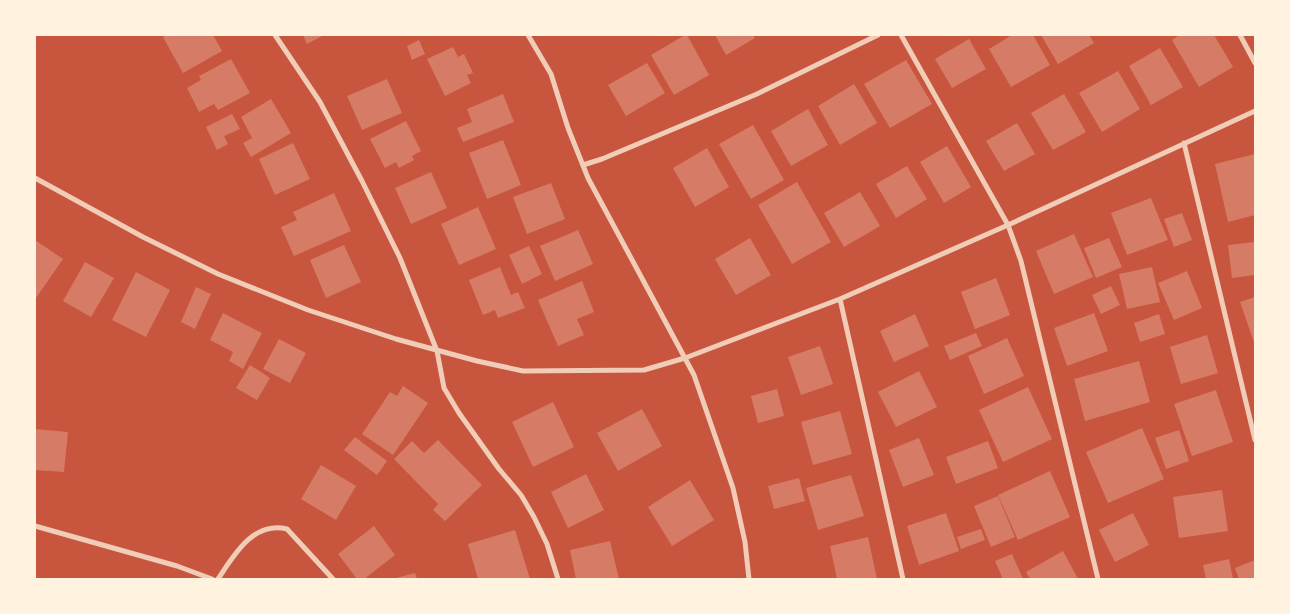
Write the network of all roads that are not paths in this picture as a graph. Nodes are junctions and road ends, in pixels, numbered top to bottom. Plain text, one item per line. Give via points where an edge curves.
1 (275, 35) edge
2 (528, 35) edge
3 (878, 35) edge
4 (901, 35) edge
5 (1240, 35) edge
6 (1255, 63) edge
7 (1255, 111) edge
8 (1184, 144) junction
9 (583, 166) junction
10 (35, 178) edge
11 (1008, 224) junction
12 (840, 299) junction
13 (437, 350) junction
14 (685, 358) junction
15 (1255, 440) edge
16 (35, 526) edge
17 (212, 579) edge
18 (218, 579) edge
19 (333, 579) edge
20 (558, 579) edge
21 (749, 579) edge
22 (903, 579) edge
23 (1098, 579) edge

1 - 13 street via 320,102 362,181 400,258
2 - 9 street via 551,74
3 - 9 street via 758,94
4 - 11 street
5 - 6 street
7 - 8 street
8 - 11 street
8 - 15 street
9 - 14 street
10 - 13 street via 218,274 308,310
11 - 12 street
11 - 23 street via 1021,261
12 - 14 street
12 - 22 street
13 - 14 street via 523,371 644,370
13 - 20 street via 444,388 534,517
14 - 21 street via 694,375 733,488
16 - 17 street
18 - 19 street via 249,539 261,530 277,526 287,529

